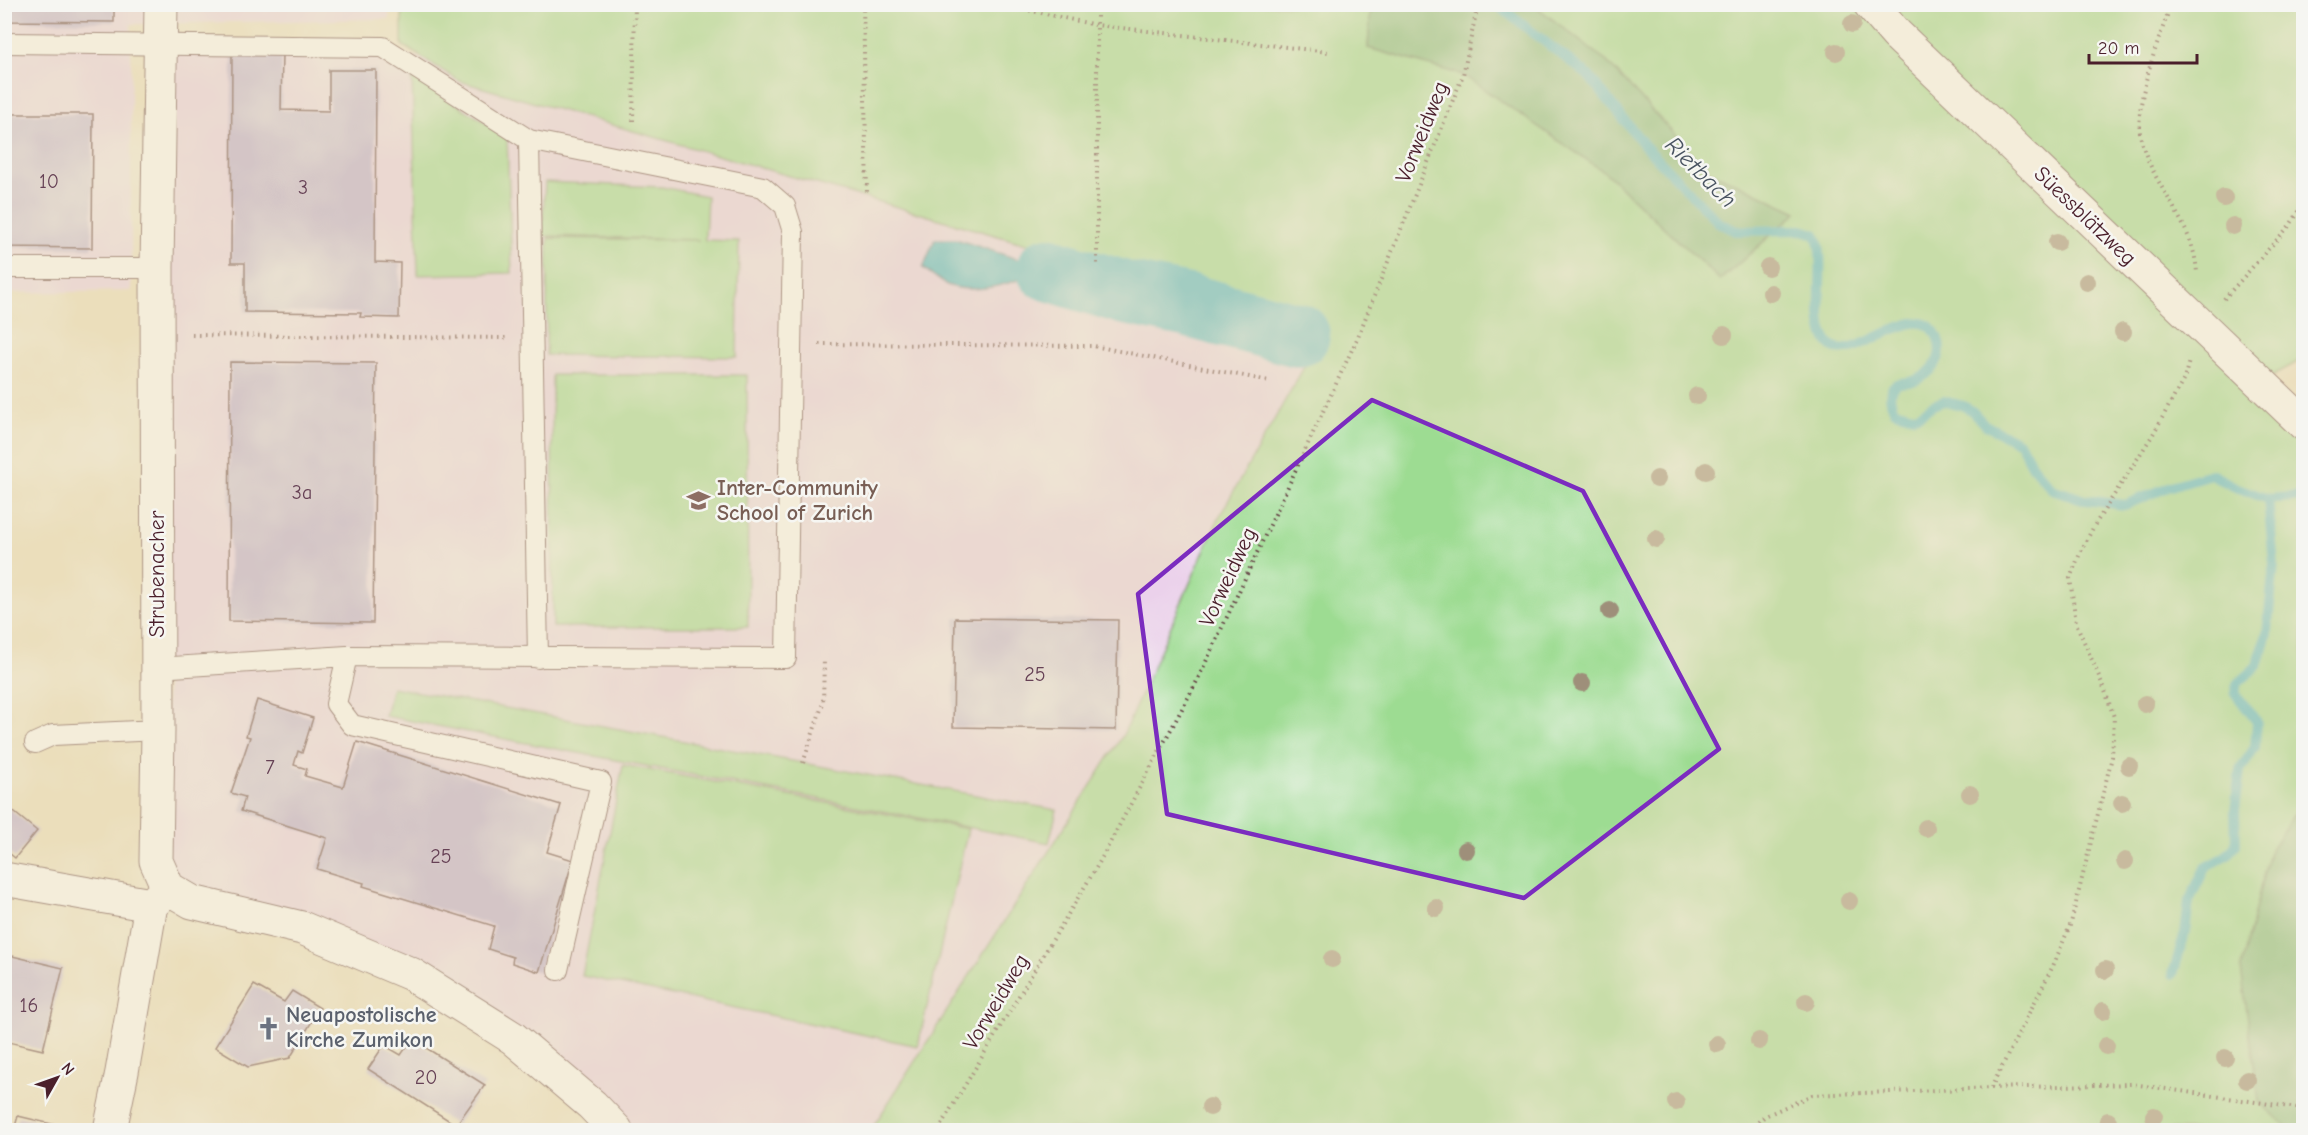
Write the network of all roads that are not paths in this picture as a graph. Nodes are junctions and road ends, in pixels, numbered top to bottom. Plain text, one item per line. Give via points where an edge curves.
1 (161, 4) edge
2 (1869, 4) edge
3 (4, 43) edge
4 (160, 44) junction
5 (529, 140) junction
6 (4, 268) edge
7 (157, 268) junction
8 (2304, 424) edge
9 (347, 656) junction
10 (538, 658) junction
11 (157, 668) junction
12 (158, 730) junction
13 (35, 743) dead end
14 (4, 879) edge
15 (159, 896) junction
16 (558, 970) dead end
17 (111, 1131) edge
18 (616, 1131) edge

1 - 4 street, Strubenacher
2 - 8 street, Süessblätzweg via 2199,327
3 - 4 lane
4 - 5 lane via 383,47
4 - 7 street, Strubenacher
5 - 10 lane
5 - 10 lane via 764,187 785,206 793,232 786,658
6 - 7 lane
7 - 11 street, Strubenacher
9 - 10 lane
9 - 11 lane
9 - 16 lane via 336,704 352,725 601,782
11 - 12 street, Strubenacher
12 - 13 lane via 53,735
12 - 15 street, Strubenacher
14 - 15 street
15 - 17 street
15 - 18 street via 302,928 411,974 513,1038 592,1105

